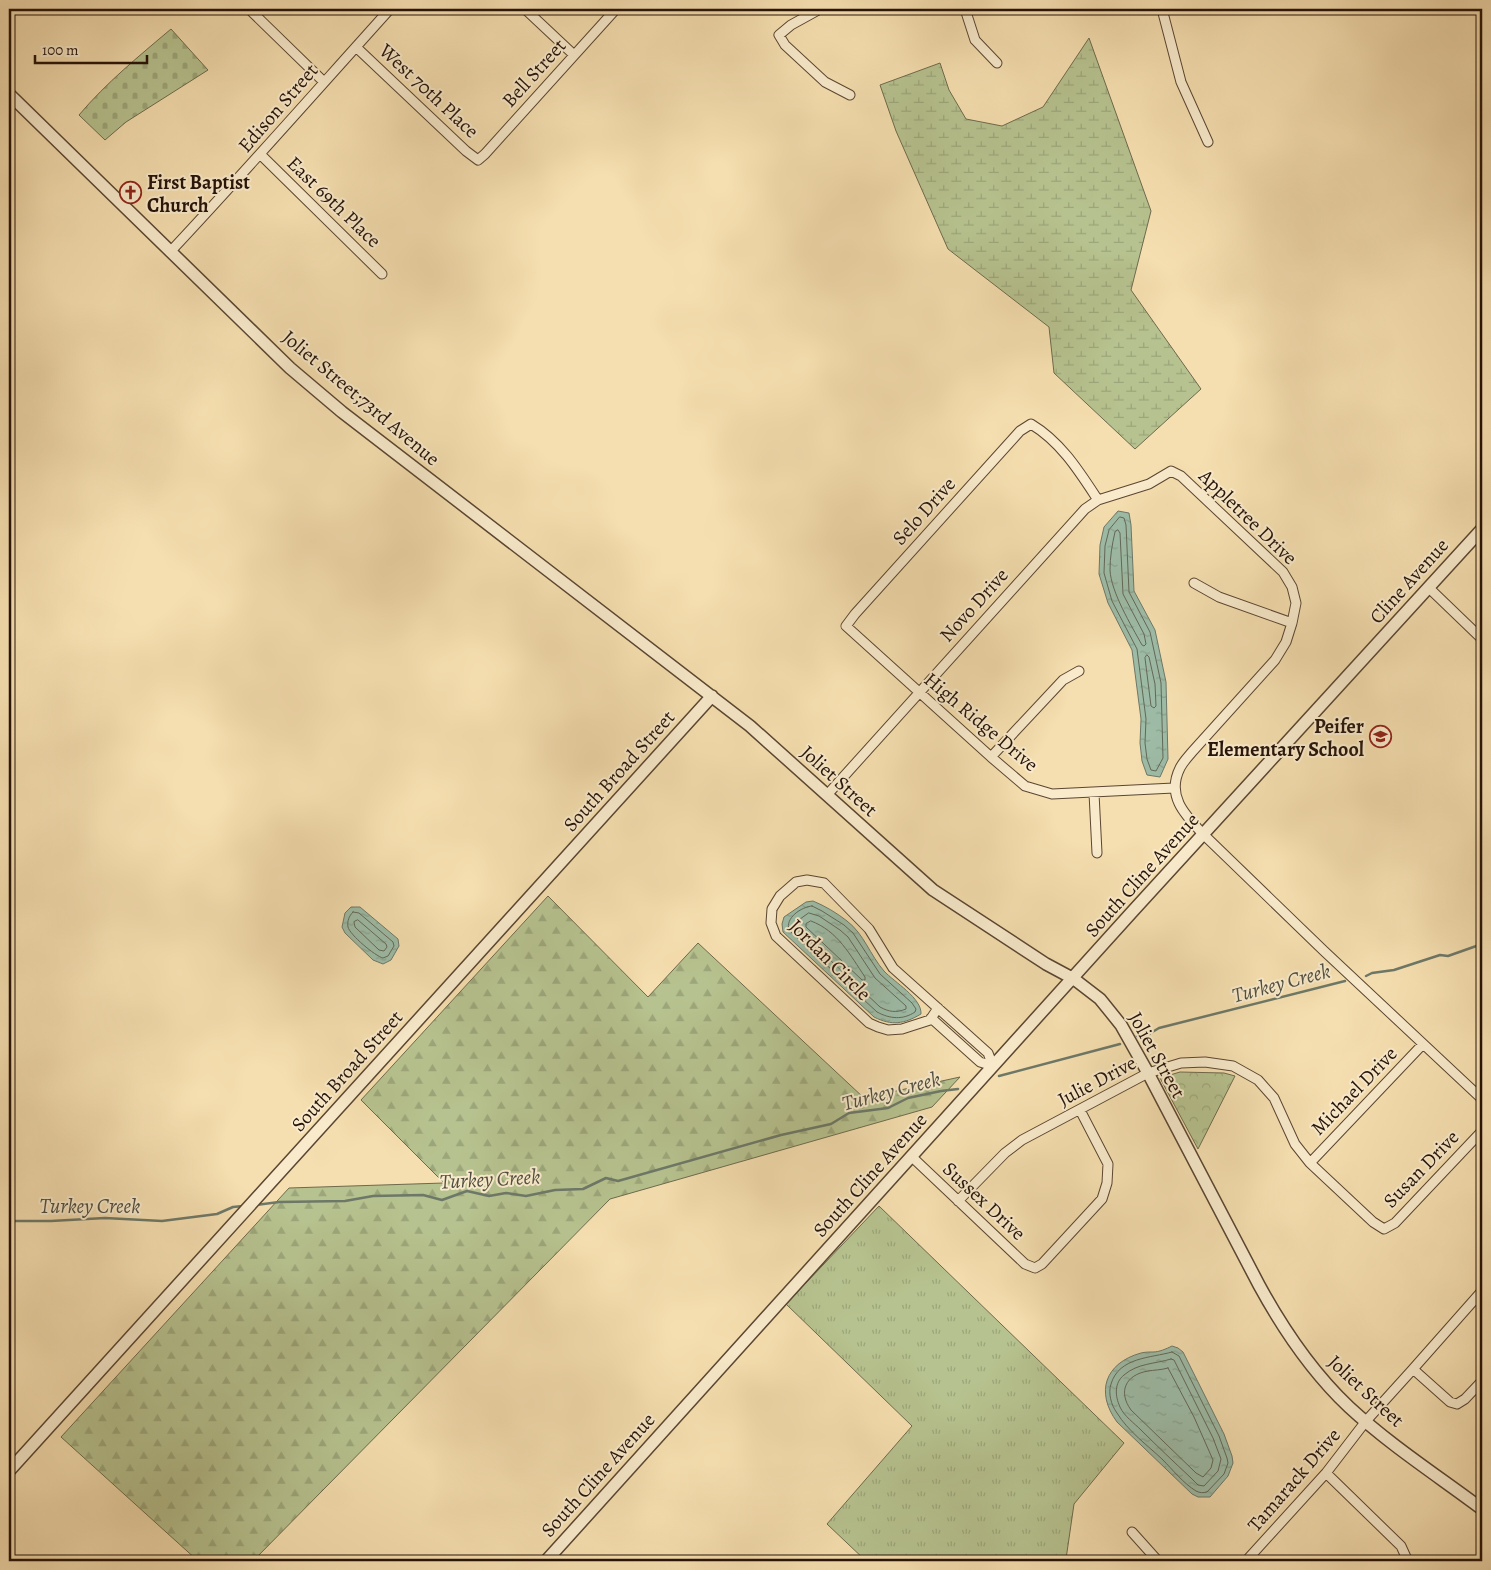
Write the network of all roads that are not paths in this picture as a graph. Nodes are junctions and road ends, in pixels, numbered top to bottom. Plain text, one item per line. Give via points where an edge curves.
1 (249, 9) edge
2 (390, 9) edge
3 (524, 9) edge
4 (616, 9) edge
5 (820, 9) edge
6 (965, 9) edge
7 (1162, 9) edge
8 (356, 47) junction
9 (574, 55) junction
10 (997, 63) dead end
11 (324, 82) junction
12 (850, 95) dead end
13 (10, 99) edge
14 (1208, 142) dead end
15 (261, 155) junction
16 (478, 160) joint
17 (170, 252) junction
18 (382, 274) dead end
19 (1171, 472) joint
20 (1098, 500) junction
21 (1482, 529) edge
22 (1194, 583) dead end
23 (1429, 588) junction
24 (1292, 623) junction
25 (846, 626) joint
26 (1480, 634) edge
27 (1364, 658) joint
28 (1079, 671) dead end
29 (919, 693) junction
30 (712, 696) junction
31 (991, 757) junction
32 (1174, 788) junction
33 (1094, 793) junction
34 (827, 795) junction
35 (1203, 834) junction
36 (1097, 853) dead end
37 (1074, 978) junction
38 (938, 1008) junction
39 (932, 1018) junction
40 (1423, 1044) junction
41 (993, 1066) junction
42 (1148, 1073) junction
43 (1482, 1099) edge
44 (1080, 1110) junction
45 (1482, 1130) edge
46 (911, 1156) junction
47 (1310, 1163) junction
48 (958, 1201) junction
49 (1384, 1229) joint
50 (1482, 1291) edge
51 (1414, 1369) junction
52 (1482, 1380) edge
53 (1366, 1421) junction
54 (9, 1471) edge
55 (1326, 1473) junction
56 (1482, 1509) edge
57 (1132, 1532) dead end
58 (546, 1561) edge
59 (1158, 1561) edge
60 (1246, 1561) edge
61 (1405, 1561) edge

1 - 11 street
2 - 8 street, Edison Street
3 - 9 street
4 - 9 street, Bell Street
5 - 12 street via 779,35 785,45 825,82
6 - 10 street via 975,40
7 - 14 street via 1180,82
8 - 11 street, Edison Street
8 - 16 street, West 70th Place
9 - 16 street, Bell Street
11 - 15 street, Edison Street
13 - 17 street, Joliet Street;73rd Avenue
15 - 17 street, Edison Street
15 - 18 street, East 69th Place
17 - 30 street, Joliet Street;73rd Avenue via 290,368 342,412
19 - 20 street, Novo Drive via 1149,484
19 - 24 street, Appletree Drive via 1181,476 1283,572 1296,603
20 - 25 street, Selo Drive via 1056,443 1031,424 1020,431
20 - 29 street, Novo Drive via 1078,516
21 - 23 street, Cline Avenue
22 - 24 street via 1219,598
23 - 26 street
23 - 27 street, Cline Avenue
24 - 32 street, Appletree Drive via 1275,660 1192,752 1180,768
25 - 29 street, High Ridge Drive
27 - 35 street, South Cline Avenue
28 - 31 street via 1062,680
29 - 31 street, High Ridge Drive
29 - 34 street, Novo Drive
30 - 34 street, Joliet Street
30 - 54 street, South Broad Street
31 - 33 street, High Ridge Drive via 1026,786 1052,794
32 - 33 street, High Ridge Drive
32 - 35 street via 1178,803
33 - 36 street
34 - 37 street, Joliet Street via 934,890 1046,964
35 - 37 street, South Cline Avenue
35 - 40 street
37 - 41 street, South Cline Avenue
37 - 42 street, Joliet Street via 1112,1013
38 - 39 street
38 - 39 street, Jordan Circle via 893,968 869,929 824,883 796,882 780,896 772,909 771,923 776,936 869,1023 888,1030
38 - 41 street, Jordan Circle via 988,1053
39 - 41 street via 980,1062
40 - 43 street
40 - 47 street, Michael Drive
41 - 46 street, South Cline Avenue
42 - 44 street, Julie Drive
42 - 47 street, Julie Drive via 1181,1063 1233,1066 1258,1080 1274,1098 1296,1144
42 - 53 street, Joliet Street via 1273,1311 1312,1366
44 - 48 street, Julie Drive via 1022,1140
44 - 48 street, Sussex Drive via 1108,1164 1107,1183 1102,1199 1042,1264 1035,1268 1025,1264
45 - 49 street, Susan Drive via 1395,1223
46 - 48 street, Sussex Drive
46 - 58 street, South Cline Avenue
47 - 49 street, Julie Drive
50 - 51 street, Tamarack Drive
51 - 52 street via 1450,1402 1457,1404
51 - 53 street, Tamarack Drive
53 - 55 street, Tamarack Drive
53 - 56 street, Joliet Street
55 - 60 street, Tamarack Drive
55 - 61 street via 1401,1546
57 - 59 street

